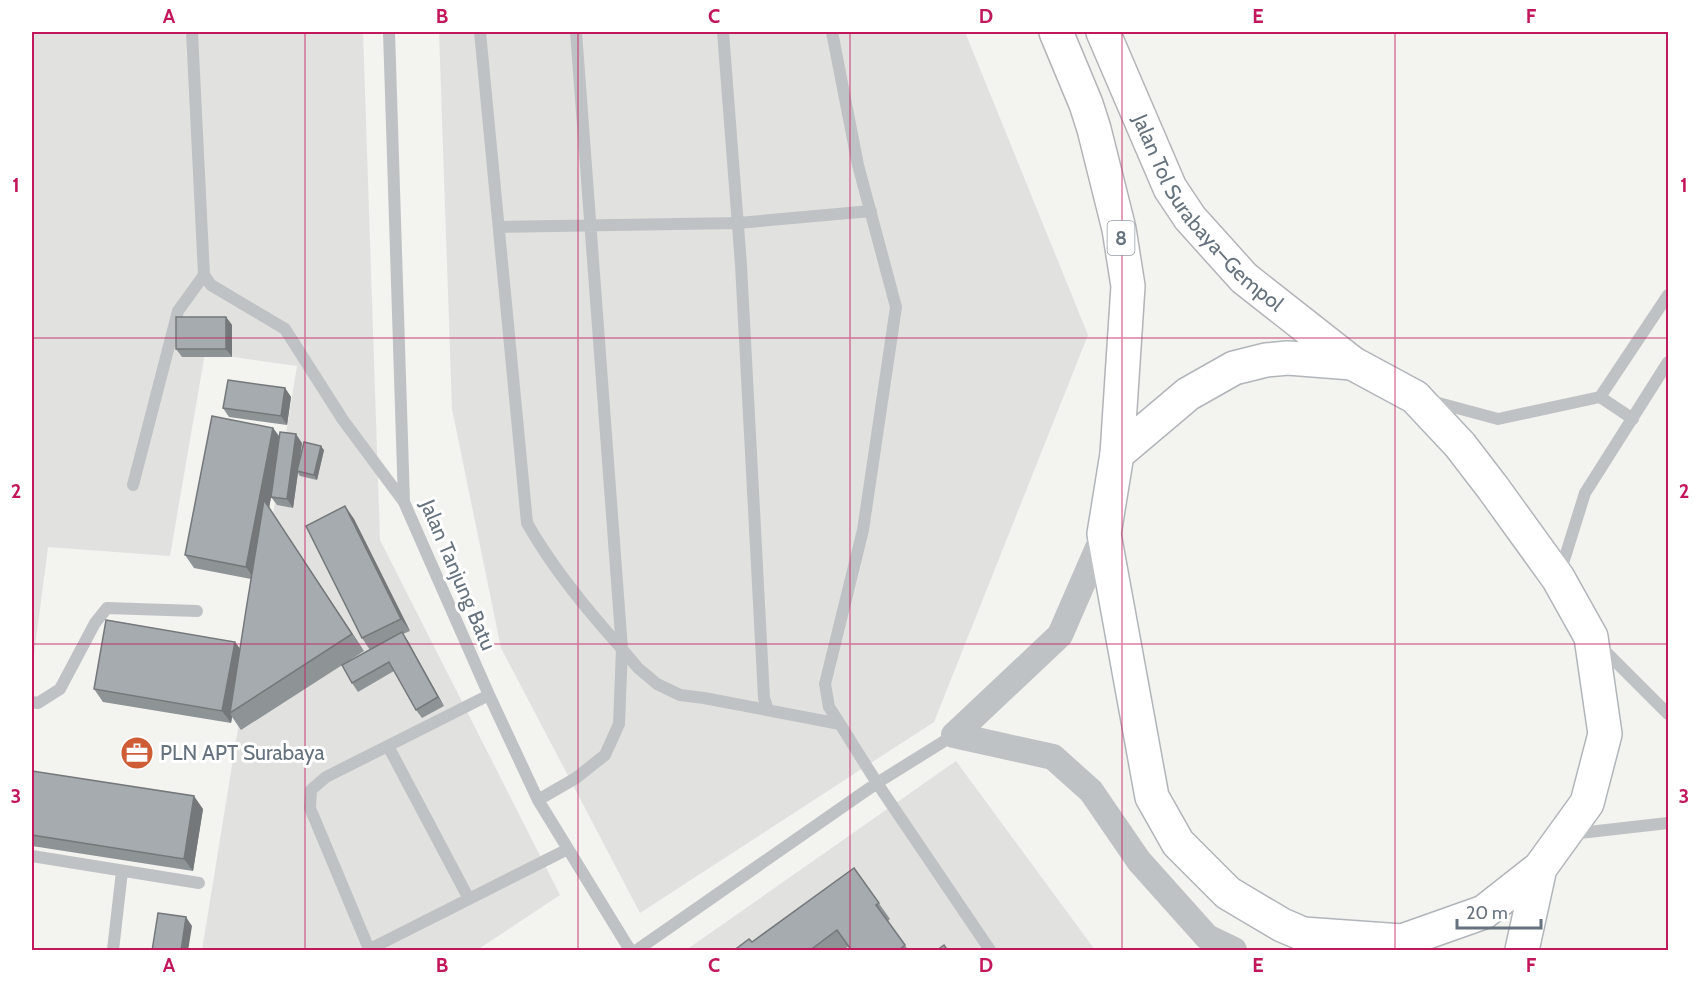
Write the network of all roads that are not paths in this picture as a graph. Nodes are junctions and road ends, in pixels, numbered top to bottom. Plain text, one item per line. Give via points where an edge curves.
1 (192, 32) edge
2 (389, 32) edge
3 (480, 32) edge
4 (576, 32) edge
5 (723, 32) edge
6 (832, 32) edge
7 (1056, 32) edge
8 (1103, 32) edge
9 (871, 211) junction
10 (738, 223) junction
11 (591, 226) junction
12 (499, 228) junction
13 (204, 275) junction
14 (1667, 299) edge
15 (1668, 362) edge
16 (1352, 363) junction
17 (1415, 397) junction
18 (1600, 397) junction
19 (1633, 419) junction
20 (1117, 454) junction
21 (133, 486) dead end
22 (404, 502) junction
23 (1104, 534) junction
24 (1558, 578) junction
25 (197, 611) dead end
26 (1591, 637) junction
27 (622, 649) junction
28 (489, 695) junction
29 (32, 702) edge
30 (768, 710) junction
31 (1668, 714) edge
32 (840, 724) junction
33 (954, 735) junction
34 (388, 747) junction
35 (877, 783) junction
36 (538, 800) junction
37 (1668, 823) edge
38 (1566, 834) junction
39 (568, 849) junction
40 (32, 856) edge
41 (1540, 868) junction
42 (122, 871) junction
43 (199, 883) dead end
44 (469, 899) junction
45 (1314, 942) edge
46 (369, 950) edge
47 (112, 951) edge
48 (630, 951) edge
49 (637, 951) edge
50 (990, 951) edge
51 (1234, 951) edge
52 (1522, 951) edge

1 - 13 lane
2 - 22 lane, Jalan Tanjung Batu
3 - 12 lane
4 - 11 lane
5 - 10 lane
6 - 9 lane
7 - 20 main road, 8 via 1094,129 1119,230 1128,286
8 - 16 main road, Jalan Tol Surabaya–Gempol via 1170,188 1190,218 1244,278
9 - 10 lane
9 - 32 lane via 896,308 863,530 825,684 830,707
10 - 11 lane
10 - 30 lane via 764,698
11 - 12 lane
11 - 27 lane
12 - 27 lane via 527,523 591,614
13 - 21 lane via 178,311
13 - 22 lane via 211,285 285,329 343,420
14 - 18 lane
15 - 19 lane
16 - 17 main road
16 - 20 main road via 1288,358 1234,368 1188,394
17 - 18 lane via 1498,419
17 - 24 main road via 1460,445
18 - 19 lane
19 - 24 lane via 1586,493
20 - 23 main road
22 - 28 lane, Jalan Tanjung Batu
23 - 33 street via 1060,635
23 - 45 main road via 1152,797 1178,843 1228,893
24 - 26 main road
25 - 29 lane via 107,608 60,689 38,703
26 - 31 lane
26 - 38 main road via 1605,735 1587,803
27 - 30 lane via 657,684 680,695
27 - 36 lane via 619,724 605,755
28 - 34 lane
28 - 36 lane, Jalan Tanjung Batu
30 - 32 lane
32 - 35 lane
33 - 35 lane
33 - 51 street via 1053,757 1091,790 1138,861 1207,937
34 - 44 lane
34 - 46 lane via 326,777 311,790 310,808
35 - 49 lane
35 - 50 lane
36 - 39 lane, Jalan Tanjung Batu
37 - 38 lane
38 - 41 main road
39 - 44 lane
39 - 48 lane, Jalan Tanjung Batu
40 - 42 lane
41 - 45 main road via 1484,912 1402,941
41 - 52 main road
42 - 43 lane
42 - 47 lane
44 - 46 lane

